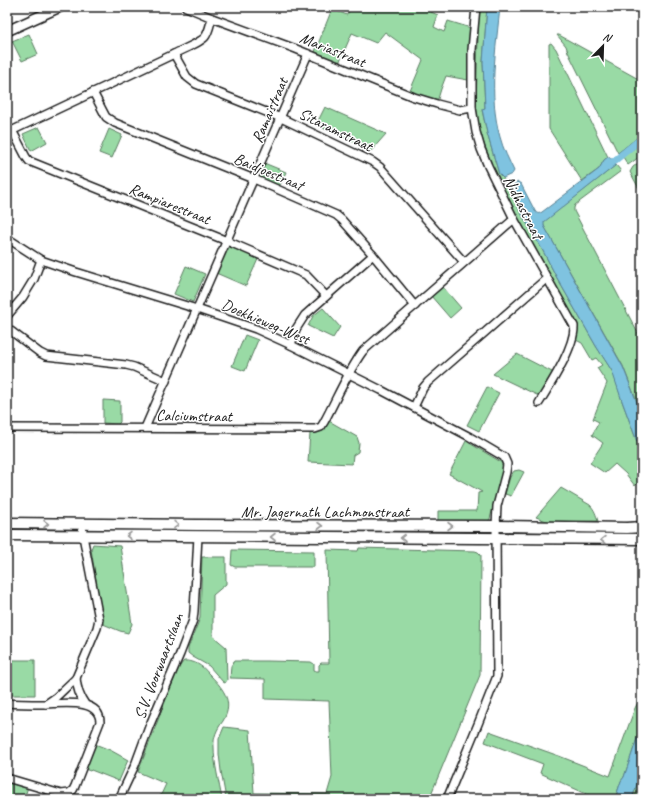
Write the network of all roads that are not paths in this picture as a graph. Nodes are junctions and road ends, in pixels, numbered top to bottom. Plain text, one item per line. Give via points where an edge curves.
1 (60, 7) edge
2 (186, 7) edge
3 (476, 7) edge
4 (212, 18) junction
5 (7, 31) edge
6 (174, 54) junction
7 (308, 54) junction
8 (93, 92) junction
9 (472, 108) junction
10 (281, 118) junction
11 (9, 132) edge
12 (254, 179) junction
13 (514, 219) junction
14 (7, 238) edge
15 (227, 241) junction
16 (373, 255) junction
17 (41, 260) junction
18 (464, 262) junction
19 (546, 278) junction
20 (326, 296) junction
21 (415, 306) junction
22 (197, 309) junction
23 (7, 316) edge
24 (7, 328) edge
25 (291, 345) junction
26 (348, 374) junction
27 (166, 381) junction
28 (539, 404) dead end
29 (414, 407) junction
30 (7, 428) edge
31 (145, 428) junction
32 (7, 524) edge
33 (82, 524) junction
34 (204, 525) junction
35 (296, 526) junction
36 (496, 526) junction
37 (642, 527) edge
38 (7, 535) edge
39 (83, 536) junction
40 (201, 536) junction
41 (296, 537) junction
42 (496, 539) junction
43 (642, 539) edge
44 (76, 678) junction
45 (7, 703) edge
46 (46, 704) junction
47 (85, 704) junction
48 (7, 778) edge
49 (118, 799) edge
50 (448, 799) edge

1 - 5 street
2 - 4 street, Mariastraat
3 - 9 street, Nidhastraat via 472,50
4 - 6 street via 205,37
4 - 7 street, Mariastraat
6 - 8 street
6 - 10 street, Sitaramstraat via 187,77 196,84
7 - 9 street, Mariastraat via 437,104 460,110
7 - 10 street, Ramaistraat
8 - 11 street
8 - 12 street, Baidjoestraat via 106,117 115,124
9 - 13 street, Nidhastraat via 481,149
10 - 12 street, Ramaistraat
10 - 18 street, Sitaramstraat via 380,167
11 - 15 street, Rampiarestraat via 29,160
12 - 15 street, Ramaistraat
12 - 16 street, Baidjoestraat via 336,215
13 - 18 street, Calciumstraat
13 - 19 street, Nidhastraat
14 - 17 street, Doekhieweg-West
15 - 20 street, Rampiarestraat via 306,275
15 - 22 street, Ramaistraat
16 - 20 street
16 - 21 street, Baidjoestraat
17 - 22 street, Doekhieweg-West
17 - 23 street via 34,279
18 - 21 street, Calciumstraat
19 - 28 street, Nidhastraat via 574,326 574,331 565,357
19 - 29 street via 428,382
20 - 25 street via 305,315 296,329
21 - 26 street, Calciumstraat via 363,351
22 - 25 street, Doekhieweg-West via 256,329
22 - 27 street, Ramaistraat
24 - 27 street via 46,356 126,365
25 - 26 street, Doekhieweg-West
26 - 29 street, Doekhieweg-West
26 - 31 street, Calciumstraat via 324,422 315,430
27 - 31 street, Ramaistraat
29 - 36 street, Doekhieweg-West via 504,457 507,464 497,506
30 - 31 street, Calciumstraat
32 -> 33 main road, Mr. Jagernath Lachmonstraat
33 -> 34 main road, Mr. Jagernath Lachmonstraat
33 - 39 street
34 - 35 main road, Mr. Jagernath Lachmonstraat
34 - 40 main road
35 -> 36 main road, Mr. Jagernath Lachmonstraat
35 - 41 main road
36 - 37 main road, Mr. Jagernath Lachmonstraat
36 - 42 street
38 - 39 main road, Mr. Jagernath Lachmonstraat
40 -> 39 main road, Mr. Jagernath Lachmonstraat
39 - 44 street via 99,619
41 -> 40 main road, Mr. Jagernath Lachmonstraat
40 - 49 street, S.V. Voorwaartslaan via 192,620 135,764
42 -> 41 main road, Mr. Jagernath Lachmonstraat
43 -> 42 main road, Mr. Jagernath Lachmonstraat
42 - 50 street via 497,676
44 - 46 street
44 - 47 street via 77,691
45 - 46 street
46 - 47 street
47 - 48 street via 98,714 100,722 78,780 70,793 61,794

